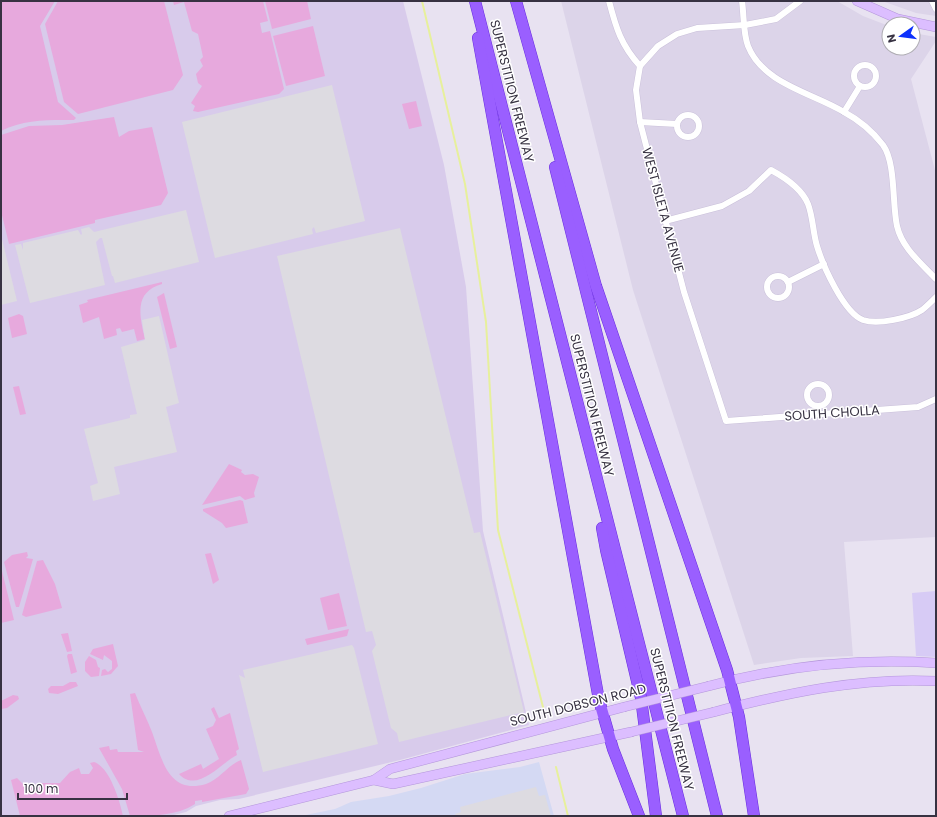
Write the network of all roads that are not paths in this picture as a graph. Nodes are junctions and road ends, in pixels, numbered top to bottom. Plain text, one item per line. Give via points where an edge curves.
1 (471, 1) edge
2 (475, 1) edge
3 (515, 1) edge
4 (609, 1) edge
5 (742, 1) edge
6 (800, 1) edge
7 (857, 1) edge
8 (932, 1) edge
9 (936, 9) edge
10 (745, 25) junction
11 (936, 27) edge
12 (640, 66) junction
13 (860, 86) dead end
14 (844, 112) junction
15 (640, 122) junction
16 (677, 124) dead end
17 (665, 221) junction
18 (824, 264) junction
19 (936, 279) edge
20 (788, 282) dead end
21 (936, 297) edge
22 (936, 399) edge
23 (818, 406) dead end
24 (819, 414) junction
25 (726, 421) joint
26 (592, 462) junction
27 (936, 663) edge
28 (729, 680) junction
29 (936, 681) edge
30 (736, 706) junction
31 (602, 711) junction
32 (609, 737) junction
33 (374, 780) junction
34 (229, 816) edge
35 (639, 816) edge
36 (656, 816) edge
37 (683, 816) edge
38 (717, 816) edge
39 (754, 816) edge

1 - 31 highway via 578,594
2 - 26 highway, SUPERSTITION FREEWAY
3 - 28 highway via 596,286
3 - 38 highway, SUPERSTITION FREEWAY
4 - 12 street via 618,36
5 - 10 street
6 - 10 street via 776,19
7 - 11 main road via 898,19
8 - 9 street
10 - 12 street via 697,28 677,34 658,46
10 - 14 street via 748,46 761,66 778,79
12 - 15 street, WEST ISLETA AVENUE via 636,90
13 - 14 street
14 - 19 street via 871,131 884,147 891,169 897,226 910,253
15 - 16 street
15 - 17 street, WEST ISLETA AVENUE
17 - 18 street via 722,206 749,191 771,170 789,180 808,204 817,246
17 - 25 street, WEST ISLETA AVENUE via 684,292
18 - 20 street
18 - 21 street via 846,306 862,320 876,323 901,318 922,310
22 - 24 street, SOUTH CHOLLA via 918,407
23 - 24 street
24 - 25 street, SOUTH CHOLLA
26 - 36 highway via 606,550 642,698
26 - 37 highway, SUPERSTITION FREEWAY
27 - 28 main road, SOUTH DOBSON ROAD via 861,662 801,668
28 - 30 highway
28 - 31 main road, SOUTH DOBSON ROAD, bridge
29 - 30 main road, SOUTH DOBSON ROAD via 904,680 823,687
30 - 32 main road, SOUTH DOBSON ROAD, bridge
30 - 39 highway
31 - 32 highway
31 - 33 main road, SOUTH DOBSON ROAD via 390,769
32 - 33 main road, SOUTH DOBSON ROAD via 393,784
32 - 35 highway
33 - 34 main road, SOUTH DOBSON ROAD

